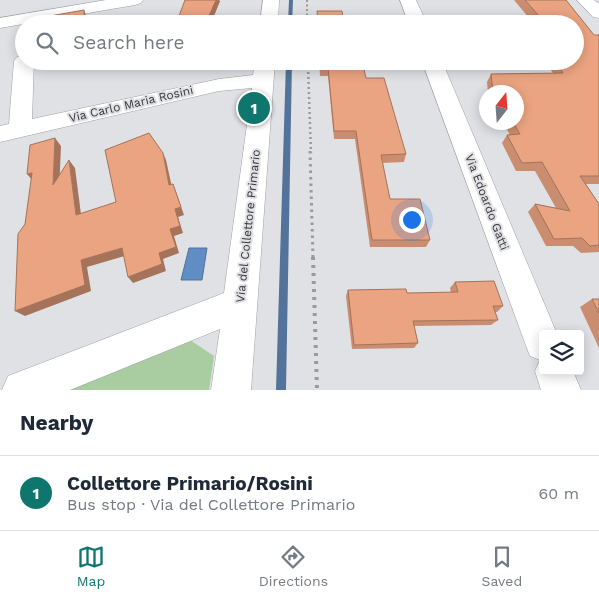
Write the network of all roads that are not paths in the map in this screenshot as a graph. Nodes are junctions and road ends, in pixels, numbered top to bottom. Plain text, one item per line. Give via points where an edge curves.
1 (28, 0) edge
2 (134, 0) edge
3 (271, 0) edge
4 (408, 0) edge
5 (585, 0) edge
6 (599, 13) edge
7 (27, 15) edge
8 (58, 15) edge
9 (270, 15) edge
10 (414, 15) edge
11 (15, 22) edge
12 (0, 23) edge
13 (22, 70) edge
14 (436, 70) edge
15 (264, 71) edge
16 (10, 131) edge
17 (240, 304) junction
18 (539, 334) edge
19 (555, 375) edge
20 (22, 390) edge
21 (231, 390) edge
22 (561, 390) edge

1 - 7 street
2 - 8 street
3 - 9 street
4 - 10 street
5 - 6 street
11 - 12 street
13 - 16 street
14 - 18 street, Via Edoardo Gatti
15 - 16 street, Via Carlo Maria Rosini
15 - 17 street, Via del Collettore Primario
17 - 20 street
17 - 21 street, Via del Collettore Primario
19 - 22 street

